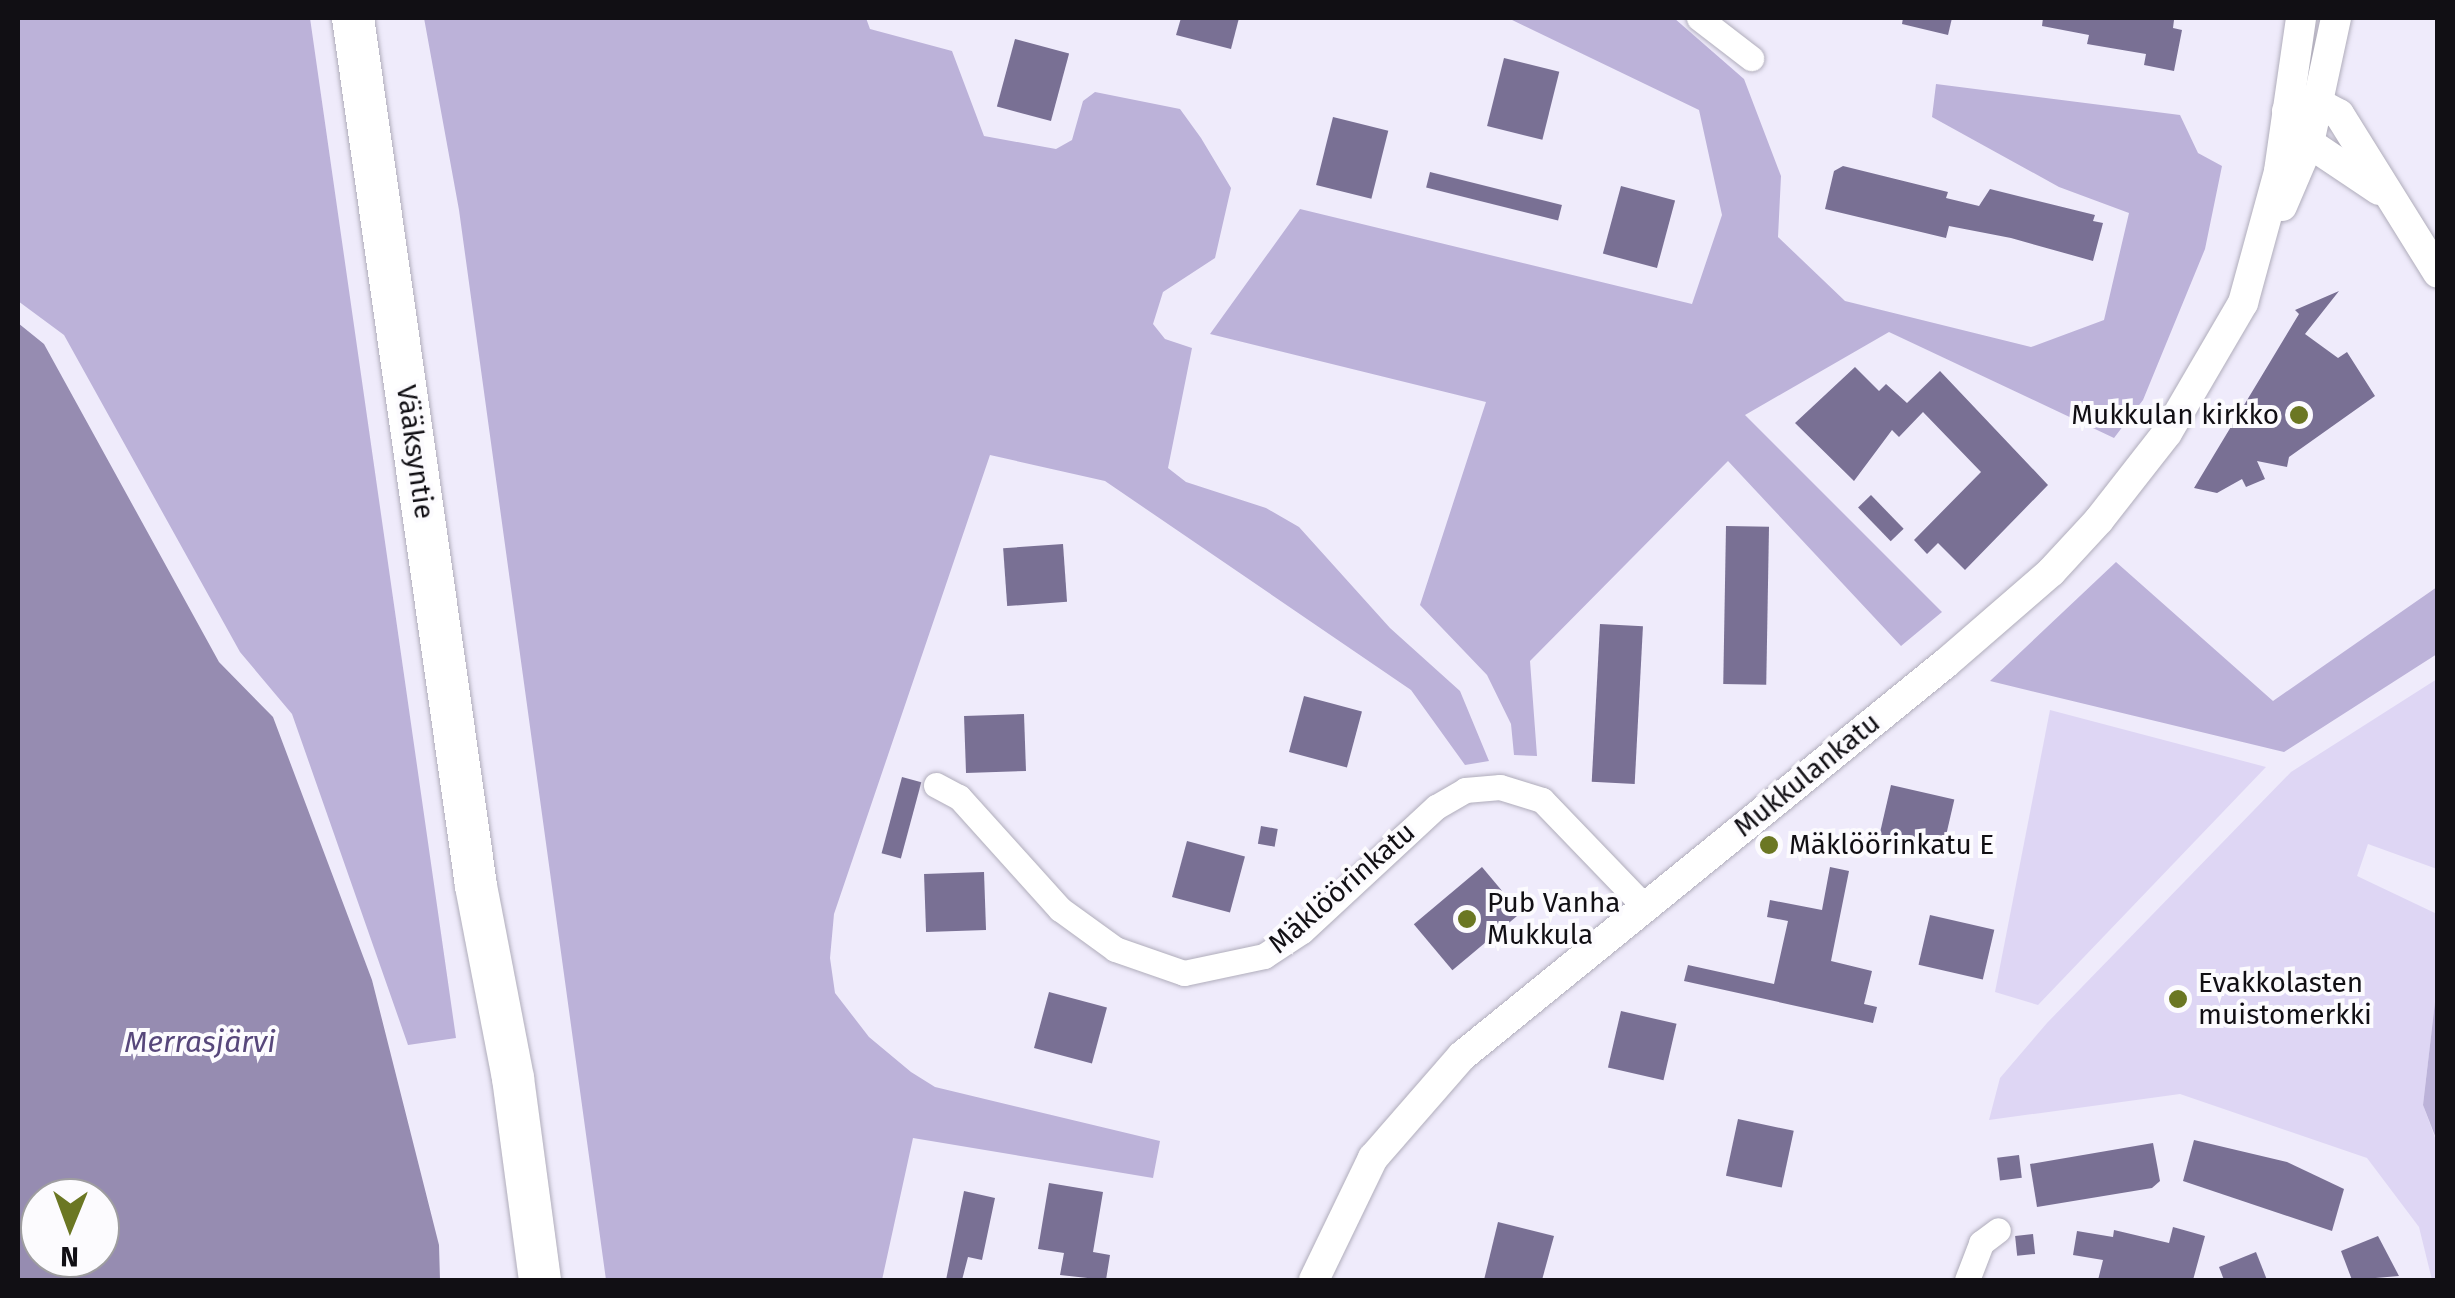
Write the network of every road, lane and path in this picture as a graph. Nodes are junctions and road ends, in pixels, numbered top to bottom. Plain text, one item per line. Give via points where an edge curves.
1 (353, 18) edge
2 (1699, 18) edge
3 (2301, 18) edge
4 (2336, 18) edge
5 (1751, 58) dead end
6 (2302, 106) junction
7 (2309, 143) junction
8 (2386, 194) junction
9 (2262, 238) junction
10 (2438, 272) edge
11 (936, 785) dead end
12 (476, 886) junction
13 (1644, 906) junction
14 (1998, 1230) dead end
15 (516, 1280) edge
16 (540, 1280) edge
17 (1314, 1280) edge
18 (1967, 1280) edge

1 - 12 highway, Vääksyntie
2 - 5 street
3 - 6 street, Mukkulankatu
4 - 6 street, Mukkulankatu
6 - 7 street, Mukkulankatu
6 - 8 street via 2339,114
6 - 9 street, Mukkulankatu
7 - 8 street
7 - 9 street, Mukkulankatu
8 - 10 street
9 - 13 street, Mukkulankatu via 2243,303 2166,433 2051,572
11 - 13 street, Mäklöörinkatu via 959,797 1060,909 1116,949 1184,974 1264,956 1302,931 1436,807 1465,790 1500,787 1542,800
12 - 15 highway, Vääksyntie
12 - 16 highway, Vääksyntie via 513,1078
13 - 17 street, Mukkulankatu via 1462,1056 1412,1107 1374,1158
14 - 18 street via 1981,1243

